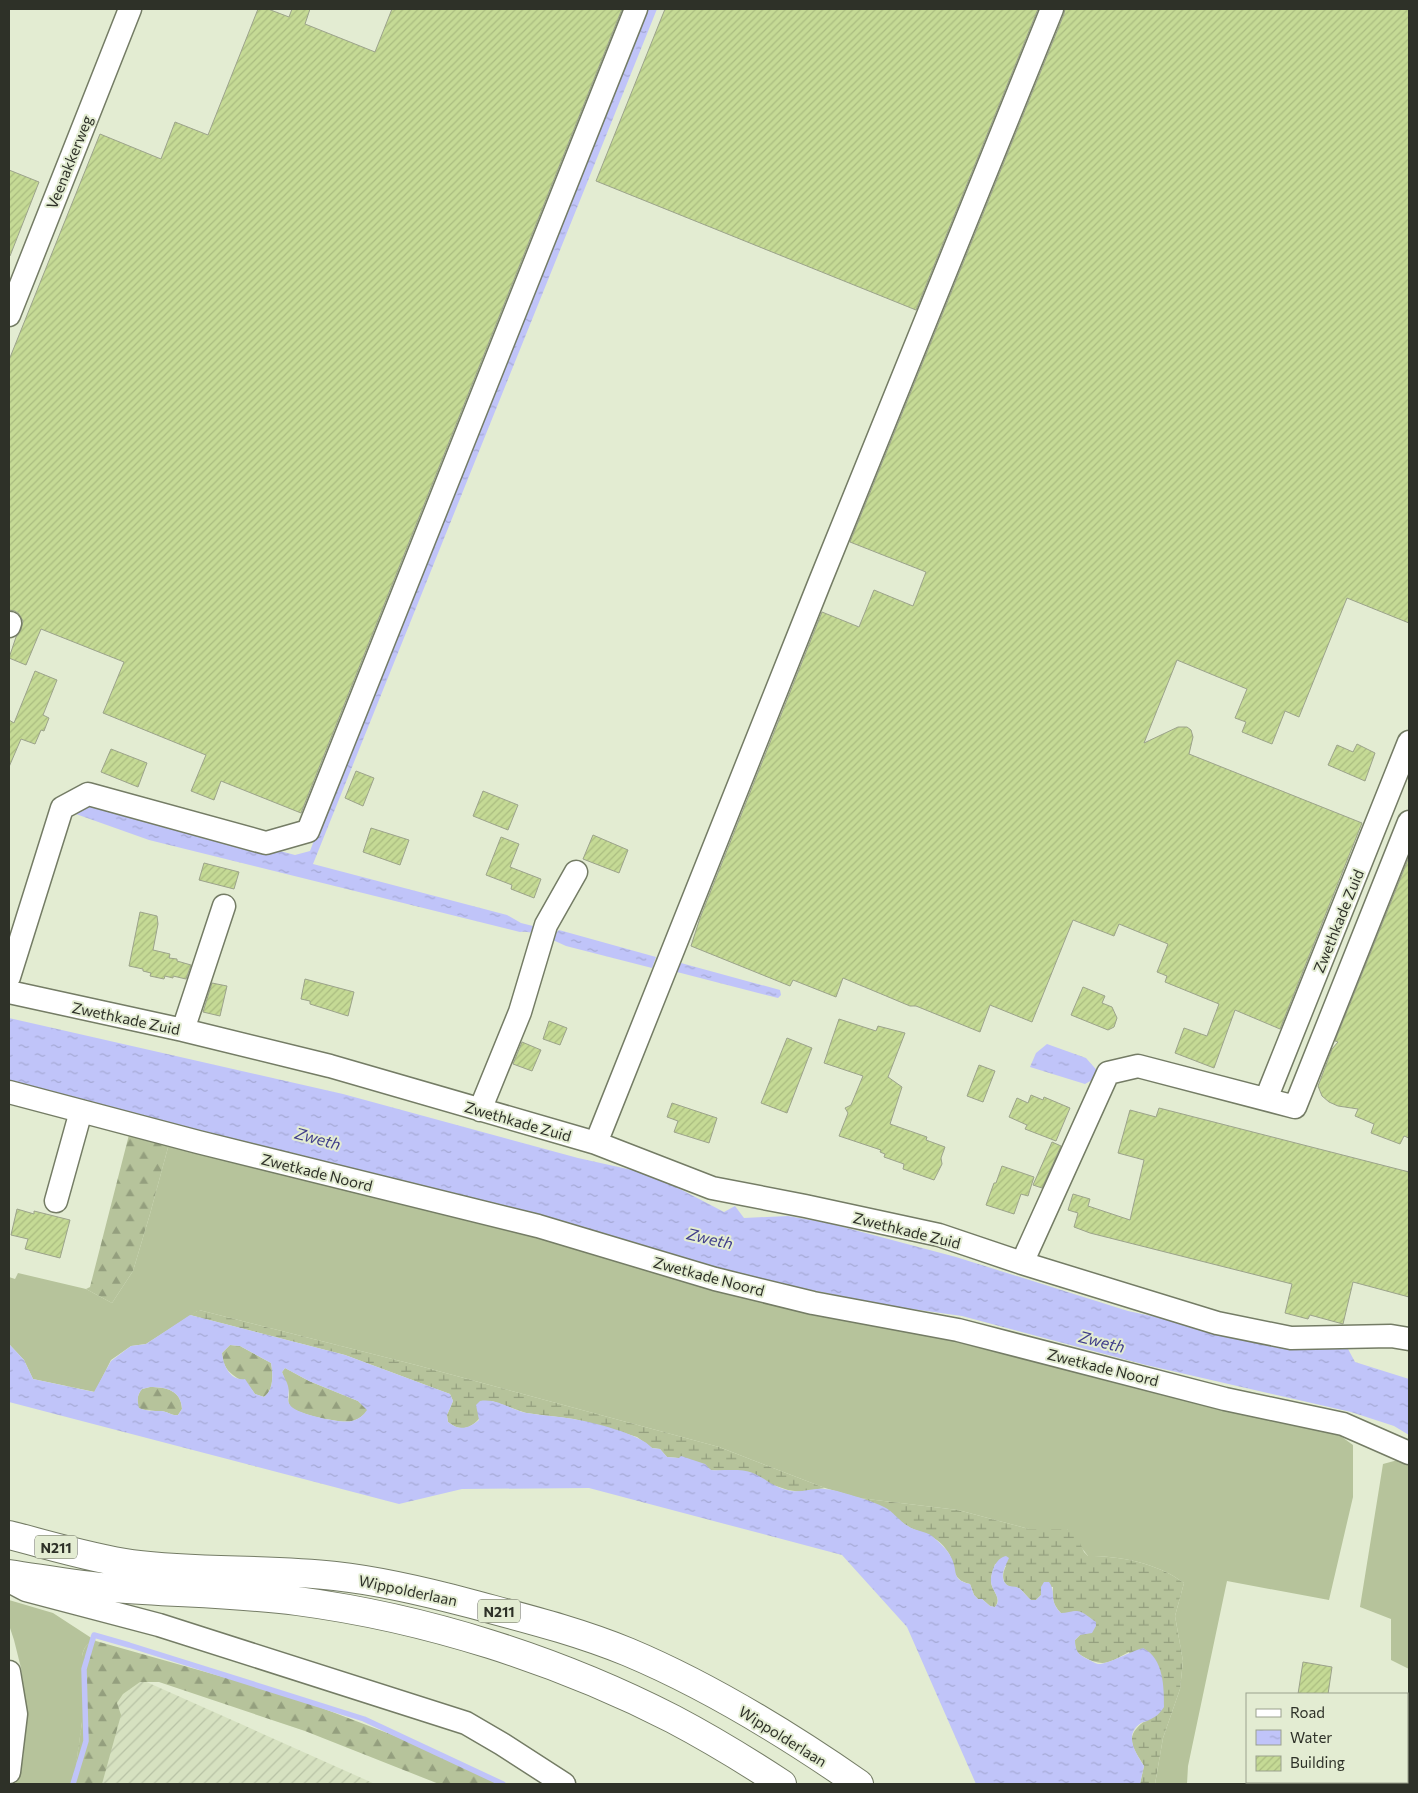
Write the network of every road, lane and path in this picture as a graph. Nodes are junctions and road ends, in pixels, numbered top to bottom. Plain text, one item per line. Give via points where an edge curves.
1 (130, 9) edge
2 (636, 9) edge
3 (1052, 9) edge
4 (9, 315) edge
5 (1409, 742) edge
6 (1409, 822) edge
7 (576, 872) dead end
8 (224, 906) dead end
9 (9, 977) edge
10 (9, 992) edge
11 (183, 1030) junction
12 (9, 1092) edge
13 (1266, 1100) junction
14 (480, 1110) junction
15 (81, 1111) junction
16 (596, 1143) junction
17 (56, 1201) dead end
18 (1022, 1263) junction
19 (1409, 1339) edge
20 (1409, 1453) edge
21 (9, 1535) edge
22 (9, 1574) edge
23 (9, 1581) edge
24 (9, 1672) edge
25 (9, 1772) edge
26 (564, 1784) edge
27 (782, 1784) edge
28 (859, 1784) edge

1 - 4 street, Veenakkerweg
2 - 9 street via 308,831 266,843 88,794 62,808
3 - 16 street
5 - 13 street, Zwethkade Zuid
6 - 13 street, Zwethkade Zuid via 1295,1107
7 - 14 street via 543,932 520,1012
8 - 11 street
10 - 11 street, Zwethkade Zuid
11 - 14 street, Zwethkade Zuid via 330,1066
12 - 15 street, Zwetkade Noord
13 - 18 street, Zwethkade Zuid via 1138,1066 1108,1073
14 - 16 street, Zwethkade Zuid
15 - 17 street
15 - 20 street, Zwetkade Noord via 538,1226 724,1281 812,1303 958,1330 1225,1399 1343,1424
16 - 18 street, Zwethkade Zuid via 712,1188 939,1235
18 - 19 street, Zwethkade Zuid via 1217,1323 1291,1338 1392,1336
21 - 28 main road, Wippolderlaan / N211 via 133,1564 284,1571 389,1584 569,1631 672,1673 756,1719
22 - 27 main road, Wippolderlaan / N211 via 114,1588 298,1601 381,1615 477,1641 618,1692 740,1757
23 - 26 street via 26,1590 159,1625 466,1724
24 - 25 street via 16,1714

